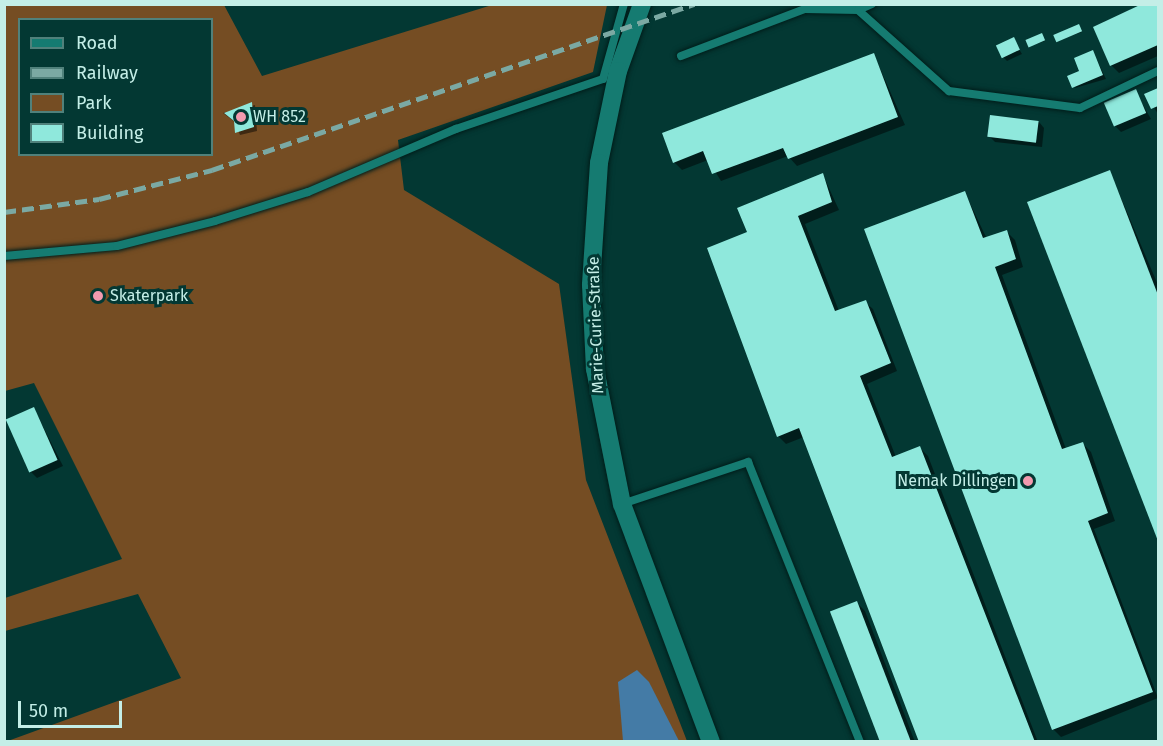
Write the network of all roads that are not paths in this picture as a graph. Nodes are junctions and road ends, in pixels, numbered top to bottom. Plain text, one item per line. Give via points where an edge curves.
1 (624, 4) edge
2 (642, 4) edge
3 (872, 4) edge
4 (858, 10) junction
5 (681, 56) dead end
6 (1158, 71) edge
7 (4, 256) edge
8 (622, 504) junction
9 (711, 741) edge
10 (860, 741) edge

1 - 7 lane via 603,79 456,129 308,192 215,221 117,246
2 - 8 main road, Marie-Curie-Straße via 606,118 593,235 598,399
3 - 4 lane
4 - 5 lane via 805,9
4 - 6 lane via 949,92 1080,108
8 - 9 main road, Marie-Curie-Straße
8 - 10 lane via 748,462

